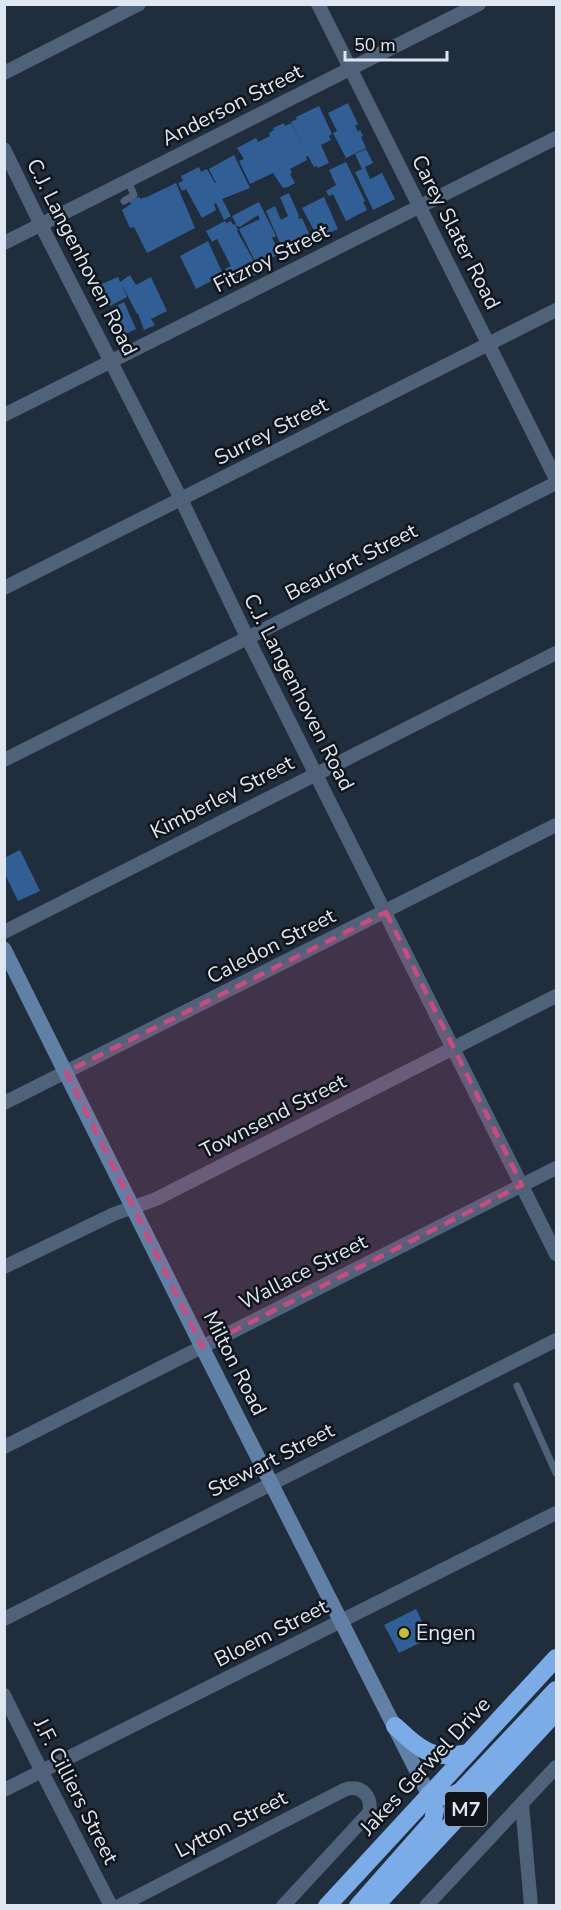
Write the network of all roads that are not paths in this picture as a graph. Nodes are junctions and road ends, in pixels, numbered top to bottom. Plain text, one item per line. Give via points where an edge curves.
1 (139, 4) edge
2 (318, 4) edge
3 (479, 4) edge
4 (351, 69) junction
5 (4, 73) edge
6 (556, 138) edge
7 (4, 149) edge
8 (128, 181) junction
9 (124, 201) dead end
10 (419, 207) junction
11 (41, 225) junction
12 (4, 243) edge
13 (556, 310) edge
14 (489, 345) junction
15 (111, 361) junction
16 (4, 415) edge
17 (556, 481) edge
18 (182, 499) junction
19 (4, 588) edge
20 (247, 637) junction
21 (556, 653) edge
22 (4, 760) edge
23 (317, 773) junction
24 (556, 825) edge
25 (386, 912) junction
26 (4, 932) edge
27 (4, 949) edge
28 (556, 996) edge
29 (454, 1048) junction
30 (66, 1072) junction
31 (4, 1103) edge
32 (556, 1168) edge
33 (522, 1185) junction
34 (134, 1208) junction
35 (556, 1254) edge
36 (4, 1267) edge
37 (556, 1340) edge
38 (202, 1347) junction
39 (517, 1386) dead end
40 (4, 1447) edge
41 (556, 1473) edge
42 (272, 1483) junction
43 (556, 1513) edge
44 (4, 1619) edge
45 (342, 1621) junction
46 (556, 1658) edge
47 (556, 1690) edge
48 (4, 1695) edge
49 (556, 1712) edge
50 (395, 1726) junction
51 (468, 1753) junction
52 (556, 1767) edge
53 (42, 1772) junction
54 (4, 1790) edge
55 (429, 1795) junction
56 (522, 1804) junction
57 (111, 1905) edge
58 (119, 1905) edge
59 (283, 1905) edge
60 (327, 1905) edge
61 (358, 1905) edge
62 (375, 1905) edge
63 (426, 1905) edge
64 (531, 1905) edge

1 - 5 street
2 - 4 street, Carey Slater Road
3 - 4 street, Anderson Street
4 - 8 street, Anderson Street
4 - 10 street, Carey Slater Road
6 - 10 street, Fitzroy Street
7 - 11 street, C.J. Langenhoven Road
8 - 9 lane via 134,195
8 - 11 street, Anderson Street
10 - 14 street, Carey Slater Road
10 - 15 street, Fitzroy Street
11 - 12 street, Anderson Street
11 - 15 street, C.J. Langenhoven Road
13 - 14 street, Surrey Street
14 - 17 street, Carey Slater Road
14 - 18 street, Surrey Street
15 - 16 street, Fitzroy Street
15 - 18 street, C.J. Langenhoven Road
17 - 20 street, Beaufort Street
18 - 19 street, Surrey Street
18 - 20 street, C.J. Langenhoven Road
20 - 22 street, Beaufort Street
20 - 23 street, C.J. Langenhoven Road
21 - 23 street, Kimberley Street
23 - 25 street, C.J. Langenhoven Road
23 - 26 street, Kimberley Street
24 - 25 street, Caledon Street
25 - 29 street, C.J. Langenhoven Road
25 - 30 street, Caledon Street
27 - 30 street, Milton Road
28 - 29 street, Townsend Street
29 - 33 street, C.J. Langenhoven Road
29 - 34 street, Townsend Street
30 - 31 street, Caledon Street
30 - 34 street, Milton Road
32 - 33 street, Wallace Street
33 - 35 street, C.J. Langenhoven Road
33 - 38 street, Wallace Street
34 - 36 street, Townsend Street
34 - 38 street, Milton Road
37 - 42 street, Stewart Street
38 - 40 street, Wallace Street
38 - 42 street, Milton Road
39 - 41 lane
42 - 44 street, Stewart Street
42 - 45 street, Milton Road
43 - 45 street, Bloem Street
45 - 50 street, Milton Road
45 - 53 street, Bloem Street
46 - 51 highway, Jakes Gerwel Drive / M7
47 - 55 highway via 461,1791 452,1796
48 - 53 street, J.F. Cilliers Street
49 - 62 highway, M7
50 - 51 highway via 430,1754
50 - 55 street, Milton Road
51 - 55 highway, Jakes Gerwel Drive / M7
52 - 56 street
53 - 54 street, Bloem Street
53 - 57 street, J.F. Cilliers Street
55 - 60 highway, Jakes Gerwel Drive / M7
55 - 61 highway via 435,1810 433,1821
56 - 63 street
56 - 64 street
58 - 59 street, Lytton Street via 344,1790 351,1787 364,1791 371,1806 369,1814

